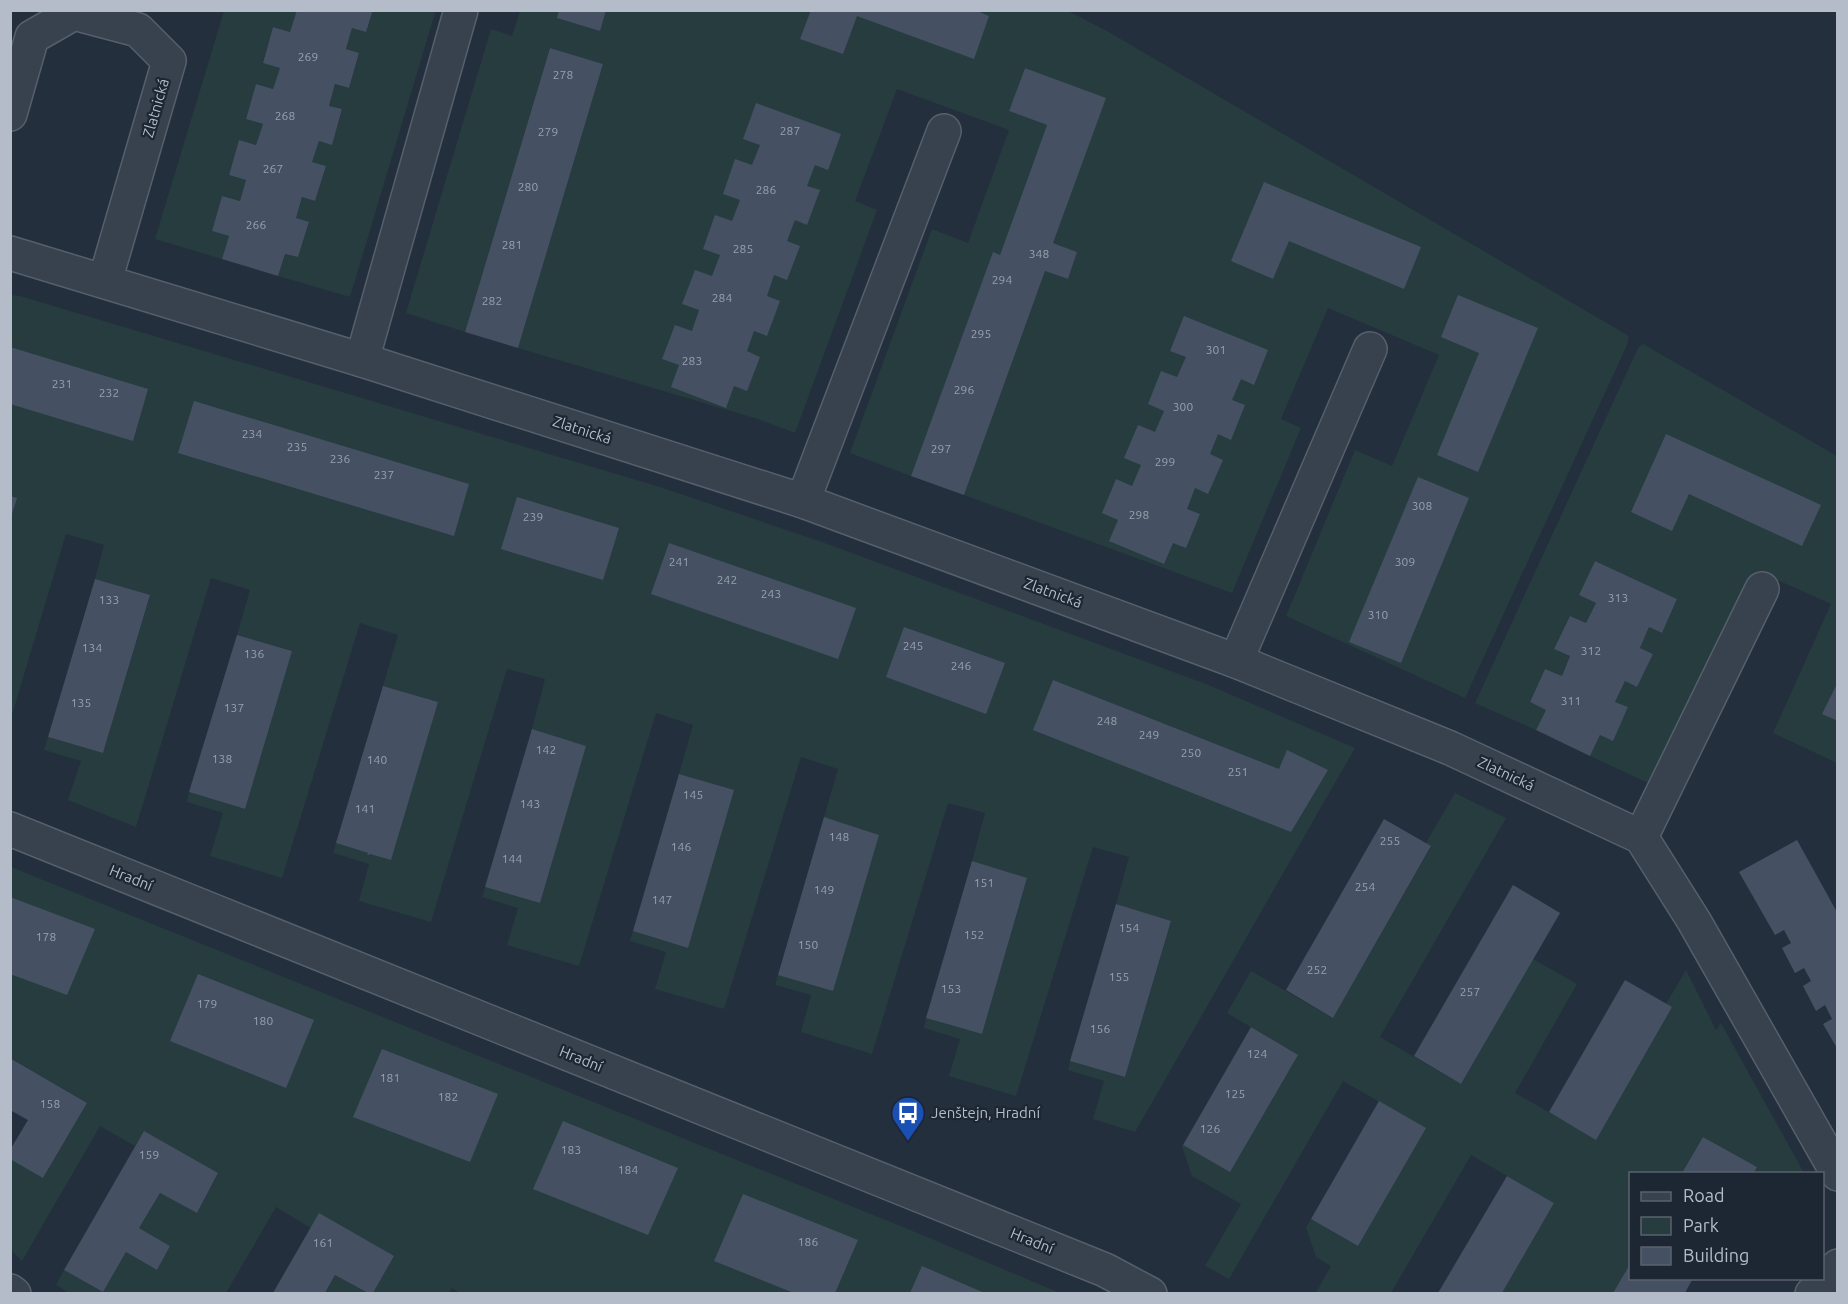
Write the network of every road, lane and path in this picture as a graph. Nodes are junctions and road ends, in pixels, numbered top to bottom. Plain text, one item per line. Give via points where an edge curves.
1 (460, 10) edge
2 (70, 12) edge
3 (10, 114) edge
4 (944, 131) dead end
5 (10, 253) edge
6 (105, 281) junction
7 (1370, 349) dead end
8 (362, 360) junction
9 (802, 501) junction
10 (1762, 589) dead end
11 (1236, 661) junction
12 (10, 830) edge
13 (1641, 837) junction
14 (1838, 1174) edge
15 (1838, 1266) edge
16 (1150, 1293) edge
17 (1812, 1293) edge

1 - 8 street
2 - 3 street, Zlatnická via 32,37
2 - 6 street, Zlatnická via 138,30 170,61
4 - 9 street
5 - 6 street, Zlatnická
6 - 8 street, Zlatnická
7 - 11 street
8 - 9 street, Zlatnická
9 - 11 street, Zlatnická
10 - 13 street
11 - 13 street, Zlatnická via 1450,748
12 - 16 street, Hradní via 1105,1270
13 - 14 street via 1694,921
15 - 17 street

